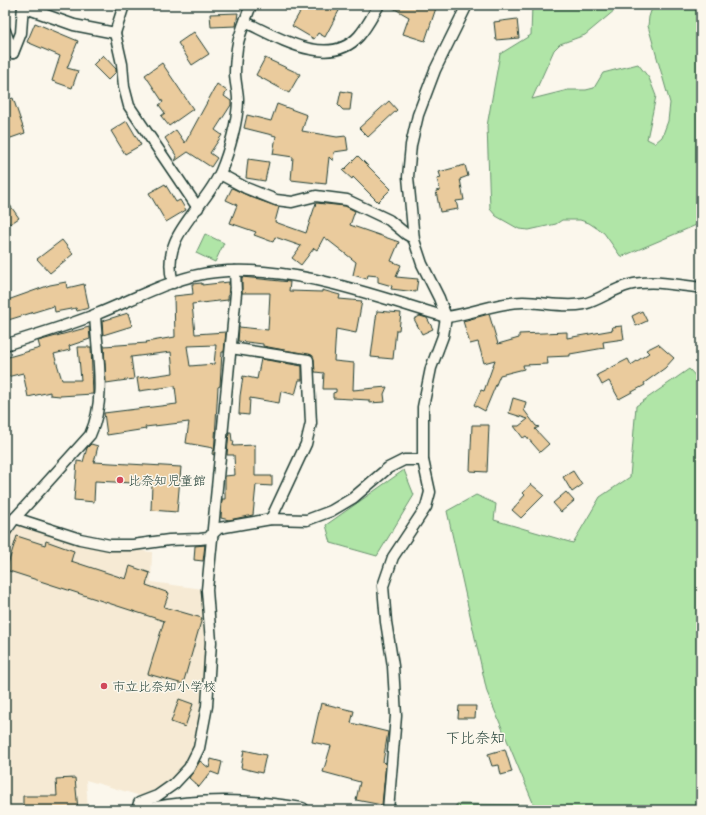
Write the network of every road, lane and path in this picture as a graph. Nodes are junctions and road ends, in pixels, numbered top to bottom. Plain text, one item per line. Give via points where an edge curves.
1 (124, 5) edge
2 (251, 5) edge
3 (380, 5) edge
4 (467, 5) edge
5 (23, 6) edge
6 (245, 22) junction
7 (5, 31) edge
8 (115, 33) junction
9 (220, 174) junction
10 (198, 208) junction
11 (413, 238) junction
12 (235, 270) junction
13 (174, 283) junction
14 (701, 288) edge
15 (95, 315) junction
16 (446, 317) junction
17 (5, 345) edge
18 (231, 348) junction
19 (423, 460) junction
20 (15, 518) junction
21 (271, 519) junction
22 (5, 532) edge
23 (213, 534) junction
24 (137, 810) edge
25 (150, 810) edge
26 (302, 810) edge
27 (388, 810) edge

1 - 8 street
2 - 6 street
3 - 6 street via 358,37 330,51 301,48
4 - 11 street via 435,70 418,115 411,145 408,177
5 - 7 street via 21,33 13,53
5 - 8 street via 74,25
6 - 9 street via 237,46 235,73 238,100 228,150
8 - 10 street via 129,106
9 - 10 street
9 - 11 street via 276,200 292,202 316,196 347,200 389,220
10 - 13 street via 186,222 170,255
11 - 16 street
12 - 13 street via 215,272
12 - 16 street via 269,271 320,281
12 - 18 street via 236,293
13 - 15 street
14 - 16 street via 644,282 627,286 583,304 501,304 464,315
15 - 17 street
15 - 20 street via 100,399 97,420 90,435
16 - 19 street via 423,407
18 - 21 street via 308,360 311,423 306,444
18 - 23 street
19 - 21 street via 404,460 388,468 353,498 331,511 307,520
19 - 27 street via 430,492 426,507 393,557 383,586 396,716
20 - 22 street
20 - 23 street via 80,539 110,545 200,539
21 - 23 street via 219,528
23 - 24 street via 207,590 211,642 208,690 199,748 189,768 174,784 157,796 139,803
25 - 26 main road via 212,802 268,804

